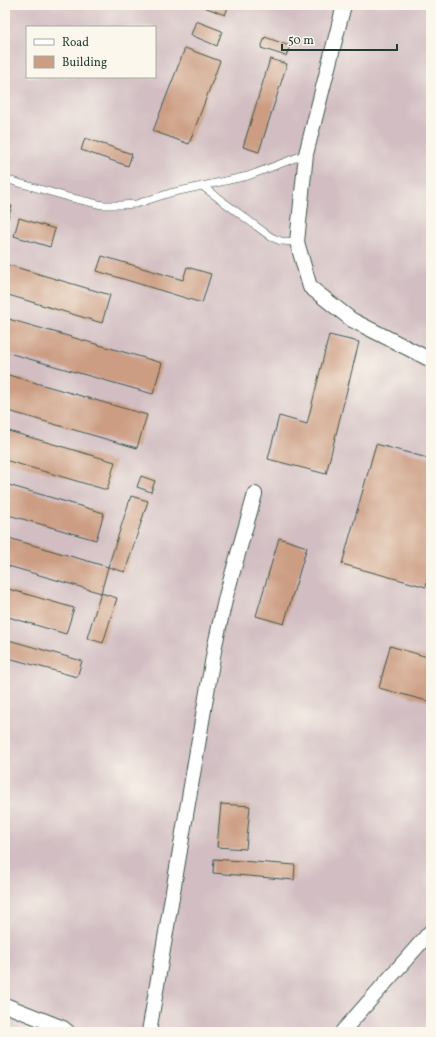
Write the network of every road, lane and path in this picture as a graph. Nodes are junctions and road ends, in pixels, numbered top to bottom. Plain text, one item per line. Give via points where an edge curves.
1 (344, 5) edge
2 (306, 154) junction
3 (5, 179) edge
4 (202, 186) junction
5 (297, 242) junction
6 (431, 360) edge
7 (255, 494) dead end
8 (431, 931) edge
9 (5, 1005) edge
10 (68, 1032) edge
11 (149, 1032) edge
12 (342, 1032) edge

1 - 2 street
2 - 4 lane via 248,176
2 - 5 street
3 - 4 lane via 68,197 115,205 136,204
4 - 5 lane via 271,238
5 - 6 street via 310,287 352,320
7 - 11 street via 215,645
8 - 12 street
9 - 10 street

